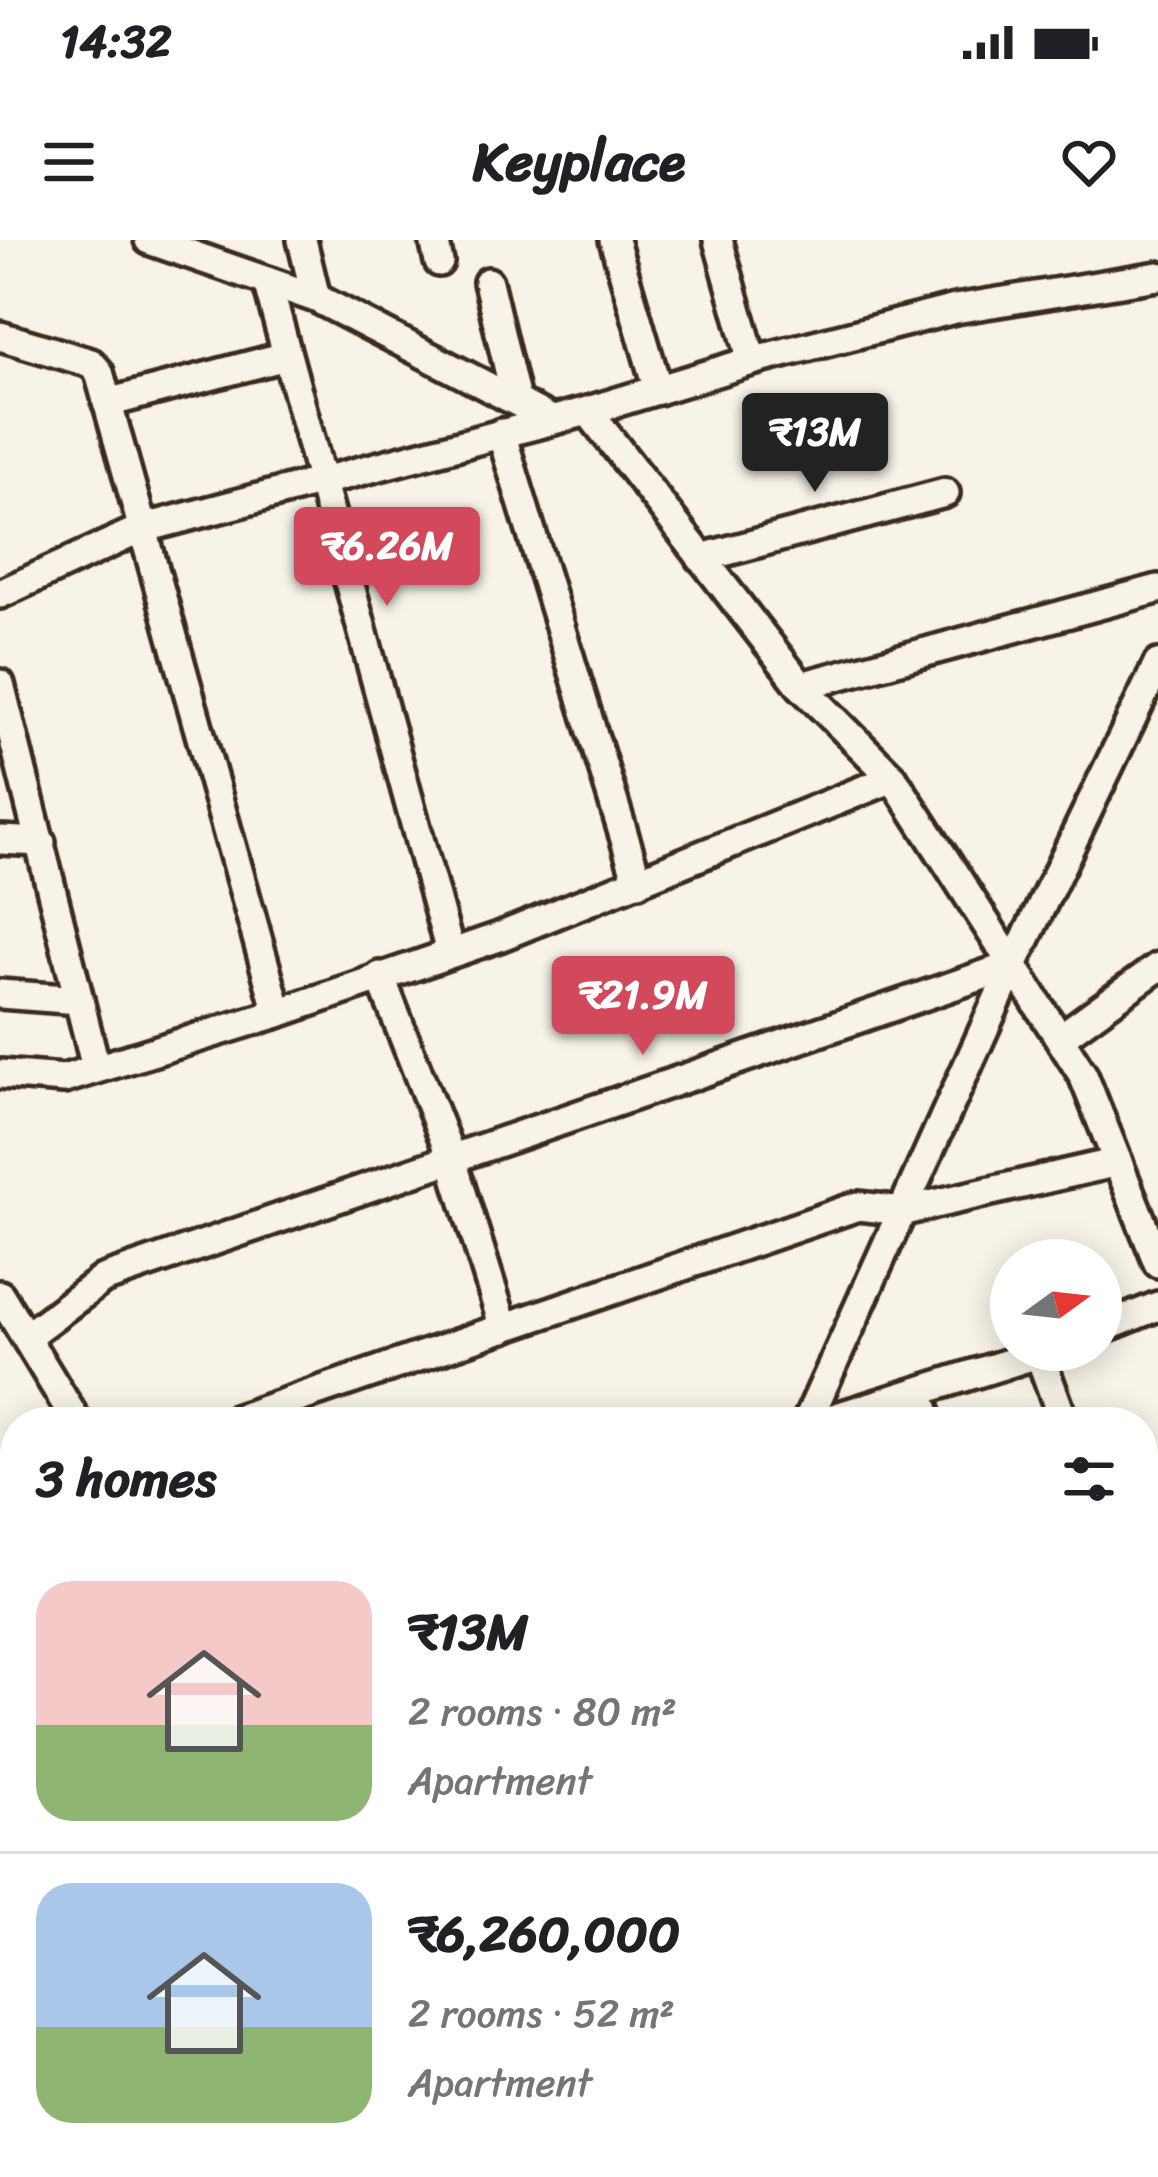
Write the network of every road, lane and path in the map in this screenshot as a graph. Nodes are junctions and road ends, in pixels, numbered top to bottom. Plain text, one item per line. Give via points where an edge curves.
1 (149, 240) edge
2 (302, 240) edge
3 (614, 240) edge
4 (718, 240) edge
5 (1158, 276) edge
6 (267, 281) junction
7 (488, 282) dead end
8 (316, 298) junction
9 (0, 336) edge
10 (286, 356) junction
11 (752, 361) junction
12 (658, 390) junction
13 (517, 400) junction
14 (107, 404) junction
15 (587, 411) junction
16 (552, 420) junction
17 (501, 433) junction
18 (319, 480) junction
19 (945, 493) dead end
20 (141, 529) junction
21 (701, 558) junction
22 (1158, 589) edge
23 (0, 594) edge
24 (1158, 664) edge
25 (0, 684) edge
26 (801, 686) junction
27 (893, 778) junction
28 (0, 841) edge
29 (41, 842) junction
30 (638, 882) junction
31 (450, 952) junction
32 (1013, 965) junction
33 (1158, 967) edge
34 (380, 976) junction
35 (0, 994) edge
36 (79, 1000) junction
37 (278, 1013) junction
38 (1060, 1038) junction
39 (96, 1068) junction
40 (0, 1074) edge
41 (451, 1157) junction
42 (1118, 1162) junction
43 (904, 1211) junction
44 (1151, 1224) edge
45 (1158, 1263) edge
46 (0, 1295) edge
47 (1158, 1306) edge
48 (1122, 1321) edge
49 (504, 1328) junction
50 (27, 1336) junction
51 (990, 1370) edge
52 (1049, 1371) edge
53 (919, 1393) junction
54 (68, 1407) edge
55 (273, 1407) edge
56 (814, 1407) edge
57 (872, 1407) edge
58 (923, 1407) edge
59 (1060, 1407) edge

1 - 6 street
2 - 8 street
3 - 12 street
4 - 11 street
5 - 11 street via 955,310
6 - 8 street
6 - 10 street
7 - 13 street
8 - 13 street
9 - 14 street via 91,363
10 - 14 street
10 - 18 street
11 - 12 street
12 - 15 street
13 - 16 street
14 - 20 street
15 - 16 street
15 - 21 street
16 - 17 street
17 - 18 street
17 - 30 street
18 - 20 street
18 - 31 street
19 - 21 street
20 - 23 street
20 - 37 street
21 - 26 street
22 - 26 street
24 - 32 street
25 - 29 street
26 - 27 street
27 - 30 street
27 - 32 street
28 - 29 street
29 - 36 street
30 - 31 street
31 - 34 street
32 - 38 street
32 - 41 street
32 - 43 street
33 - 38 street
34 - 37 street
34 - 41 street
35 - 36 street
36 - 39 street
37 - 39 street
38 - 42 street
39 - 40 street via 64,1079
41 - 49 street
41 - 50 street via 103,1279
42 - 43 street
42 - 44 street
43 - 49 street via 858,1206
43 - 56 street
44 - 45 street
46 - 50 street
47 - 48 street
49 - 55 street
50 - 54 street
51 - 53 street
52 - 59 street
53 - 57 street
53 - 58 street

